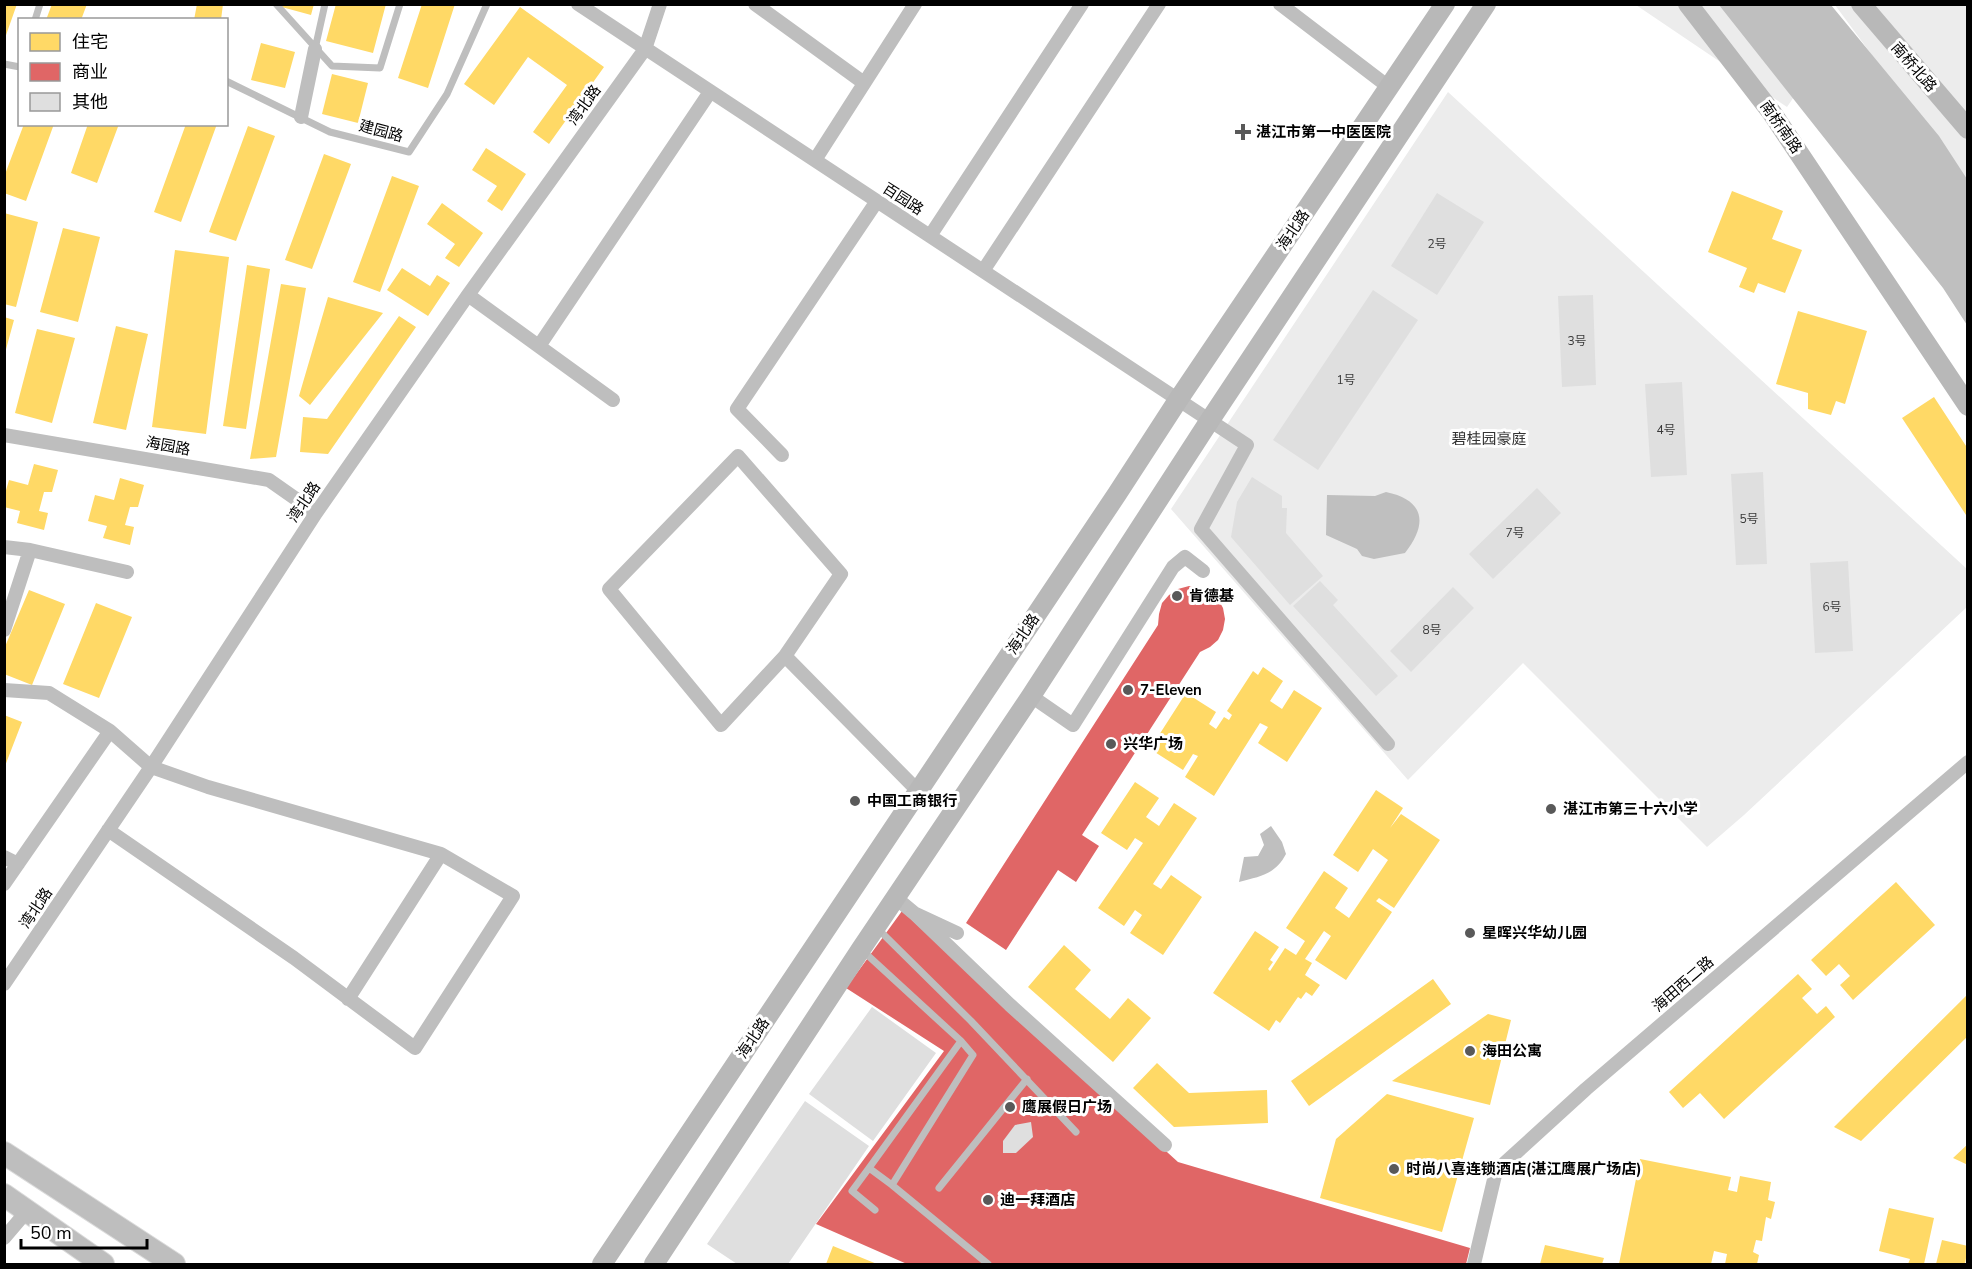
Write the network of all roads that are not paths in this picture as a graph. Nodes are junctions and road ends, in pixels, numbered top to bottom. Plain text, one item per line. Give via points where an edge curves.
1 (276, 4) edge
2 (325, 4) edge
3 (400, 4) edge
4 (486, 4) edge
5 (578, 4) edge
6 (660, 4) edge
7 (755, 4) edge
8 (915, 4) edge
9 (1082, 4) edge
10 (1159, 4) edge
11 (1280, 4) edge
12 (1445, 4) edge
13 (1486, 4) edge
14 (1688, 4) edge
15 (1861, 4) edge
16 (645, 48) junction
17 (315, 49) junction
18 (228, 82) edge
19 (864, 83) junction
20 (1390, 88) junction
21 (710, 92) junction
22 (300, 117) junction
23 (1968, 129) edge
24 (815, 160) junction
25 (877, 201) junction
26 (930, 236) junction
27 (982, 271) junction
28 (468, 295) junction
29 (539, 346) junction
30 (613, 400) dead end
31 (1178, 400) junction
32 (1968, 406) edge
33 (1210, 420) junction
34 (4, 435) edge
35 (782, 455) dead end
36 (316, 513) junction
37 (4, 547) edge
38 (30, 550) junction
39 (1203, 571) dead end
40 (127, 572) dead end
41 (4, 630) edge
42 (785, 656) junction
43 (4, 690) edge
44 (1031, 696) junction
45 (110, 731) junction
46 (1388, 744) dead end
47 (1968, 762) edge
48 (151, 767) junction
49 (918, 791) junction
50 (108, 830) junction
51 (441, 854) junction
52 (4, 857) edge
53 (18, 864) junction
54 (4, 884) edge
55 (896, 898) junction
56 (914, 913) junction
57 (876, 928) junction
58 (957, 933) dead end
59 (861, 949) junction
60 (4, 984) edge
61 (348, 999) junction
62 (961, 1041) junction
63 (1027, 1079) junction
64 (1076, 1132) dead end
65 (1165, 1145) dead end
66 (4, 1153) edge
67 (869, 1168) junction
68 (892, 1185) junction
69 (939, 1188) dead end
70 (4, 1196) edge
71 (875, 1210) dead end
72 (27, 1211) junction
73 (4, 1238) edge
74 (103, 1264) edge
75 (174, 1264) edge
76 (602, 1264) edge
77 (654, 1264) edge
78 (988, 1264) edge
79 (1474, 1264) edge

1 - 17 lane
2 - 17 lane
3 - 17 lane via 380,68 332,66
4 - 22 lane, 建园路 via 447,94 409,152 330,132
5 - 16 street, 百园路
6 - 16 street, 湾北路
7 - 19 street
8 - 19 street
9 - 26 street
10 - 27 street
11 - 20 street
12 - 20 street, 海北路
13 - 33 street
14 - 32 street, 南桥南路 via 1772,113
15 - 23 street, 南桥北路
16 - 21 street, 百园路
16 - 28 street, 湾北路
17 - 22 street
18 - 22 lane, 建园路
19 - 24 street
20 - 31 street, 海北路
21 - 24 street, 百园路
21 - 29 street
24 - 25 street, 百园路
25 - 26 street, 百园路
25 - 35 street via 737,409
26 - 27 street, 百园路
27 - 31 street, 百园路
28 - 29 street
28 - 36 street, 湾北路
29 - 30 street
31 - 33 street, 百园路
31 - 49 street, 海北路
33 - 44 street
33 - 46 street, 百园路 via 1247,445 1202,529
34 - 36 street, 海园路 via 269,480
36 - 48 street, 湾北路
37 - 38 street
38 - 40 street
38 - 41 street
39 - 44 street via 1185,557 1173,567 1072,724
42 - 42 street via 841,574 738,456 609,589 721,725
42 - 49 street
43 - 45 street via 49,693
44 - 55 street
45 - 48 street
45 - 53 street
47 - 79 street, 海田西二路 via 1586,1089 1496,1172
48 - 50 street, 湾北路
48 - 51 street
49 - 76 street, 海北路
50 - 60 street, 湾北路
50 - 61 street
51 - 61 street
51 - 61 street via 513,896 415,1048
52 - 53 street
53 - 54 street
55 - 56 street
55 - 57 street
56 - 58 street
56 - 65 street
57 - 59 street
57 - 63 lane
59 - 62 lane
59 - 77 street
62 - 67 lane
62 - 68 lane via 973,1055
63 - 64 lane
63 - 69 lane
66 - 75 main road
67 - 68 lane
67 - 71 lane via 852,1191
68 - 78 lane
70 - 72 main road
72 - 73 street
72 - 74 main road

